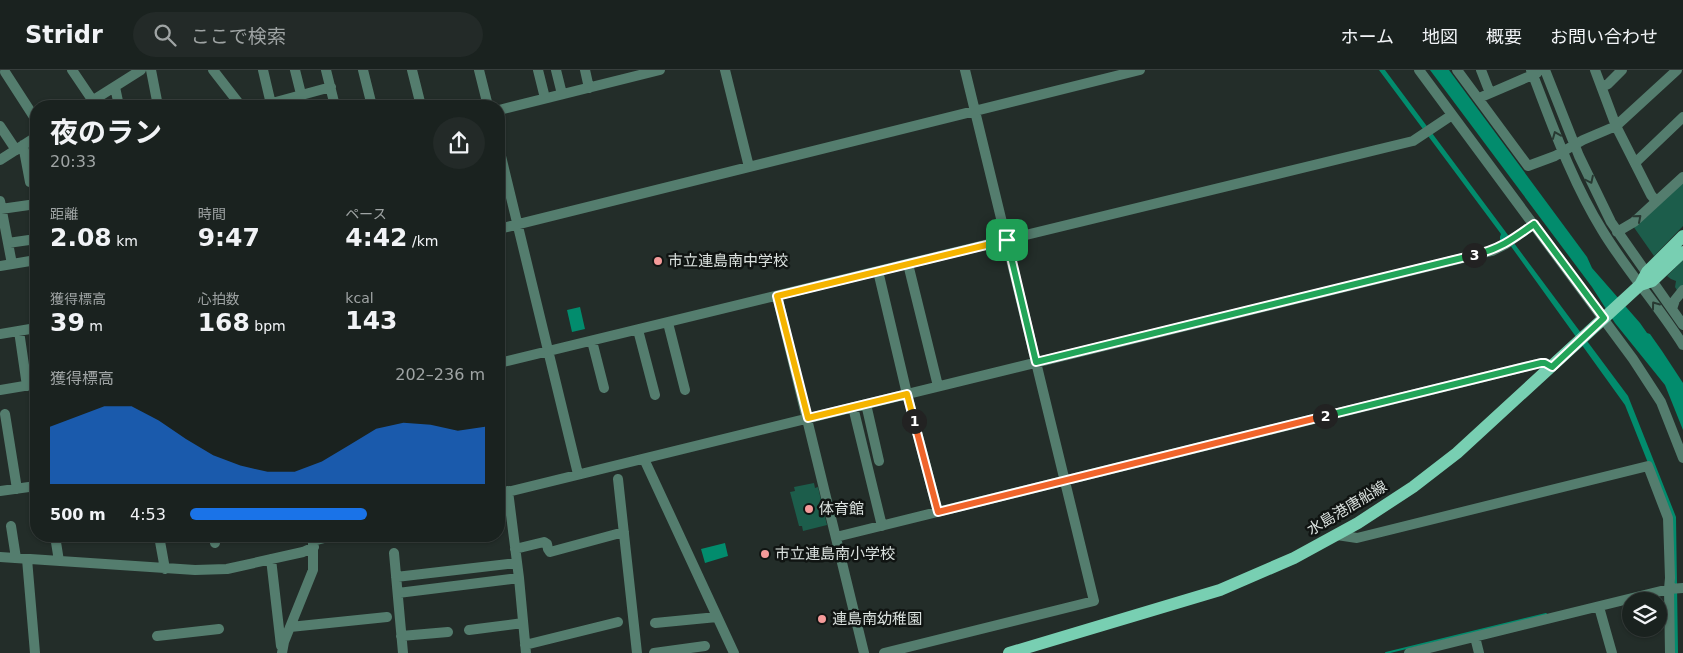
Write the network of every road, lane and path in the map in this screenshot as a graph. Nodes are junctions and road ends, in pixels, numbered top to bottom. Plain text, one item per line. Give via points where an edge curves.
1 (72, 70) edge
2 (141, 70) edge
3 (150, 70) edge
4 (212, 70) edge
5 (263, 70) edge
6 (295, 70) edge
7 (326, 70) edge
8 (363, 70) edge
9 (412, 70) edge
10 (479, 70) edge
11 (538, 70) edge
12 (556, 70) edge
13 (585, 70) edge
14 (660, 70) edge
15 (725, 70) edge
16 (965, 70) edge
17 (1140, 70) edge
18 (1419, 70) edge
19 (1457, 70) edge
20 (1481, 70) edge
21 (1545, 70) edge
22 (1595, 70) edge
23 (1622, 70) edge
24 (1677, 70) edge
25 (5, 73) edge
26 (634, 73) edge
27 (1532, 73) edge
28 (115, 86) junction
29 (331, 87) junction
30 (1602, 87) junction
31 (589, 88) junction
32 (1490, 93) junction
33 (562, 94) junction
34 (301, 95) junction
35 (546, 98) junction
36 (1479, 98) junction
37 (86, 100) edge
38 (94, 100) edge
39 (118, 100) edge
40 (157, 100) edge
41 (236, 100) edge
42 (266, 100) edge
43 (284, 100) edge
44 (302, 100) edge
45 (334, 100) edge
46 (370, 100) edge
47 (420, 100) edge
48 (486, 100) edge
49 (505, 108) edge
50 (30, 111) edge
51 (974, 112) junction
52 (1452, 115) junction
53 (1683, 116) edge
54 (0, 126) edge
55 (1616, 126) junction
56 (30, 141) edge
57 (1575, 144) junction
58 (20, 148) junction
59 (1563, 152) junction
60 (0, 160) edge
61 (1635, 163) junction
62 (749, 167) junction
63 (505, 172) edge
64 (1683, 177) edge
65 (30, 182) edge
66 (1656, 201) junction
67 (30, 204) edge
68 (1, 205) edge
69 (518, 224) junction
70 (1534, 224) junction
71 (505, 227) edge
72 (1617, 232) junction
73 (1683, 236) edge
74 (30, 240) edge
75 (1007, 240) junction
76 (8, 243) junction
77 (1683, 252) edge
78 (30, 261) edge
79 (12, 264) junction
80 (908, 264) junction
81 (0, 266) edge
82 (878, 271) junction
83 (1646, 279) junction
84 (1683, 290) edge
85 (777, 296) junction
86 (1672, 309) junction
87 (1606, 316) junction
88 (668, 322) junction
89 (1683, 325) edge
90 (30, 329) edge
91 (638, 330) junction
92 (19, 331) junction
93 (0, 332) edge
94 (592, 341) junction
95 (1683, 345) edge
96 (548, 351) junction
97 (505, 362) edge
98 (1036, 362) junction
99 (1552, 367) junction
100 (30, 377) edge
101 (30, 385) edge
102 (938, 386) junction
103 (604, 388) dead end
104 (0, 390) edge
105 (685, 390) dead end
106 (907, 394) junction
107 (655, 395) dead end
108 (866, 404) junction
109 (853, 407) junction
110 (5, 414) dead end
111 (808, 418) junction
112 (644, 458) junction
113 (1683, 458) edge
114 (879, 461) dead end
115 (578, 474) junction
116 (618, 479) dead end
117 (1065, 481) junction
118 (30, 487) edge
119 (17, 489) junction
120 (0, 492) edge
121 (505, 492) edge
122 (505, 502) edge
123 (938, 512) junction
124 (11, 526) dead end
125 (882, 526) junction
126 (624, 532) junction
127 (1337, 535) junction
128 (836, 537) junction
129 (56, 542) edge
130 (160, 542) edge
131 (312, 542) edge
132 (313, 542) edge
133 (515, 549) junction
134 (394, 552) dead end
135 (0, 557) edge
136 (16, 558) junction
137 (27, 559) junction
138 (271, 559) junction
139 (59, 561) junction
140 (517, 563) junction
141 (165, 569) junction
142 (396, 577) junction
143 (519, 578) junction
144 (1673, 587) edge
145 (398, 593) junction
146 (1599, 607) junction
147 (387, 617) dead end
148 (717, 617) junction
149 (618, 622) dead end
150 (523, 623) junction
151 (655, 623) dead end
152 (290, 627) junction
153 (219, 630) dead end
154 (469, 630) dead end
155 (448, 632) dead end
156 (157, 636) dead end
157 (401, 636) junction
158 (1475, 637) junction
159 (705, 646) dead end
160 (526, 649) edge
161 (1426, 651) edge
162 (282, 652) edge
163 (36, 653) edge
164 (403, 653) edge
165 (637, 653) edge
166 (654, 653) edge
167 (734, 653) edge
168 (864, 653) edge
169 (884, 653) edge
170 (1009, 653) edge
171 (1409, 653) edge
172 (1479, 653) edge
173 (1612, 653) edge
174 (1670, 653) edge

1 - 37 street
2 - 28 street
3 - 40 street
4 - 41 street
5 - 42 street
6 - 34 street
7 - 29 street
8 - 46 street
9 - 47 street
10 - 48 street
11 - 35 street
12 - 33 street
13 - 31 street
14 - 26 street
15 - 62 street
16 - 51 street
17 - 51 street
18 - 52 street
19 - 36 street
20 - 32 street
21 - 27 street
21 - 57 street
22 - 30 street
23 - 30 street
24 - 55 street
25 - 50 street
26 - 31 street
27 - 32 street
59 -> 27 street
28 - 38 street
28 - 39 street
29 - 34 street
29 - 45 street
30 - 55 street
31 - 33 street
32 - 36 street
33 - 35 street
34 - 43 street
34 - 44 street
35 - 49 street
36 - 59 street via 1528,166
51 - 62 street
51 - 75 street
52 - 70 street
52 - 75 street via 1413,141
53 - 61 street
54 - 58 street
55 - 57 street
55 - 61 street
56 - 58 street
57 - 59 street
57 -> 72 street
58 - 60 street
58 - 65 street
59 - 83 street via 1601,229
61 - 66 street
62 - 69 street
63 - 69 street
64 - 66 street
72 -> 66 street via 1634,222
67 - 68 street
68 - 76 street
69 - 71 street
69 - 96 street
70 - 87 street
70 - 98 street via 1492,251
72 - 83 street
73 - 83 main road, 水島港唐船線
74 - 76 street
75 - 80 street
75 - 98 street
76 - 79 street
77 - 83 main road, 水島港唐船線
78 - 79 street
79 - 81 street
80 - 82 street
80 - 102 street
82 - 85 street
82 - 106 street
83 - 86 street
83 - 87 main road, 水島港唐船線
95 -> 83 street
84 - 86 street
85 - 88 street
85 - 111 street
86 - 89 street
87 - 99 main road, 水島港唐船線
87 - 113 street via 1661,402
88 - 91 street
88 - 105 street
90 - 92 street
91 - 94 street
91 - 107 street
92 - 93 street
92 - 100 street
94 - 96 street
94 - 103 street
96 - 97 street
96 - 115 street
98 - 102 street
98 - 117 street
99 - 117 street via 1541,363
99 - 127 main road, 水島港唐船線 via 1457,453 1386,506
101 - 104 street
102 - 106 street
106 - 108 street
106 - 123 street
108 - 109 street
108 - 114 street
109 - 111 street
109 - 125 street
110 - 119 street
111 - 112 street
111 - 128 street
112 - 115 street
112 - 148 street
115 - 121 street
116 - 126 street
117 - 123 street
117 - 169 street via 1094,601
118 - 119 street
119 - 120 street
122 - 133 street
123 - 125 street
124 - 136 street
125 - 128 street
126 - 133 street via 550,552 544,542
126 - 165 street
127 - 144 street via 1358,538 1648,466 1668,518
127 - 170 main road, 水島港唐船線 via 1294,558 1220,590
128 - 168 street
129 - 139 street
130 - 141 street
131 - 138 street via 303,552
132 - 152 street via 313,570
133 - 140 street
134 - 142 street
135 - 136 street
136 - 137 street
137 - 139 street
137 - 163 street
138 - 141 street via 227,569
138 - 162 street
139 - 141 street
140 - 142 street
140 - 143 street
142 - 145 street
143 - 145 street
143 - 150 street
144 - 146 street
144 - 174 street
145 - 157 street
146 - 158 street
146 - 173 street
147 - 152 street
148 - 151 street
148 - 167 street
149 - 160 street
150 - 154 street
150 - 160 street
152 - 162 street
153 - 156 street
155 - 157 street
157 - 164 street
158 - 161 street
158 - 172 street
159 - 166 street
161 - 171 street

